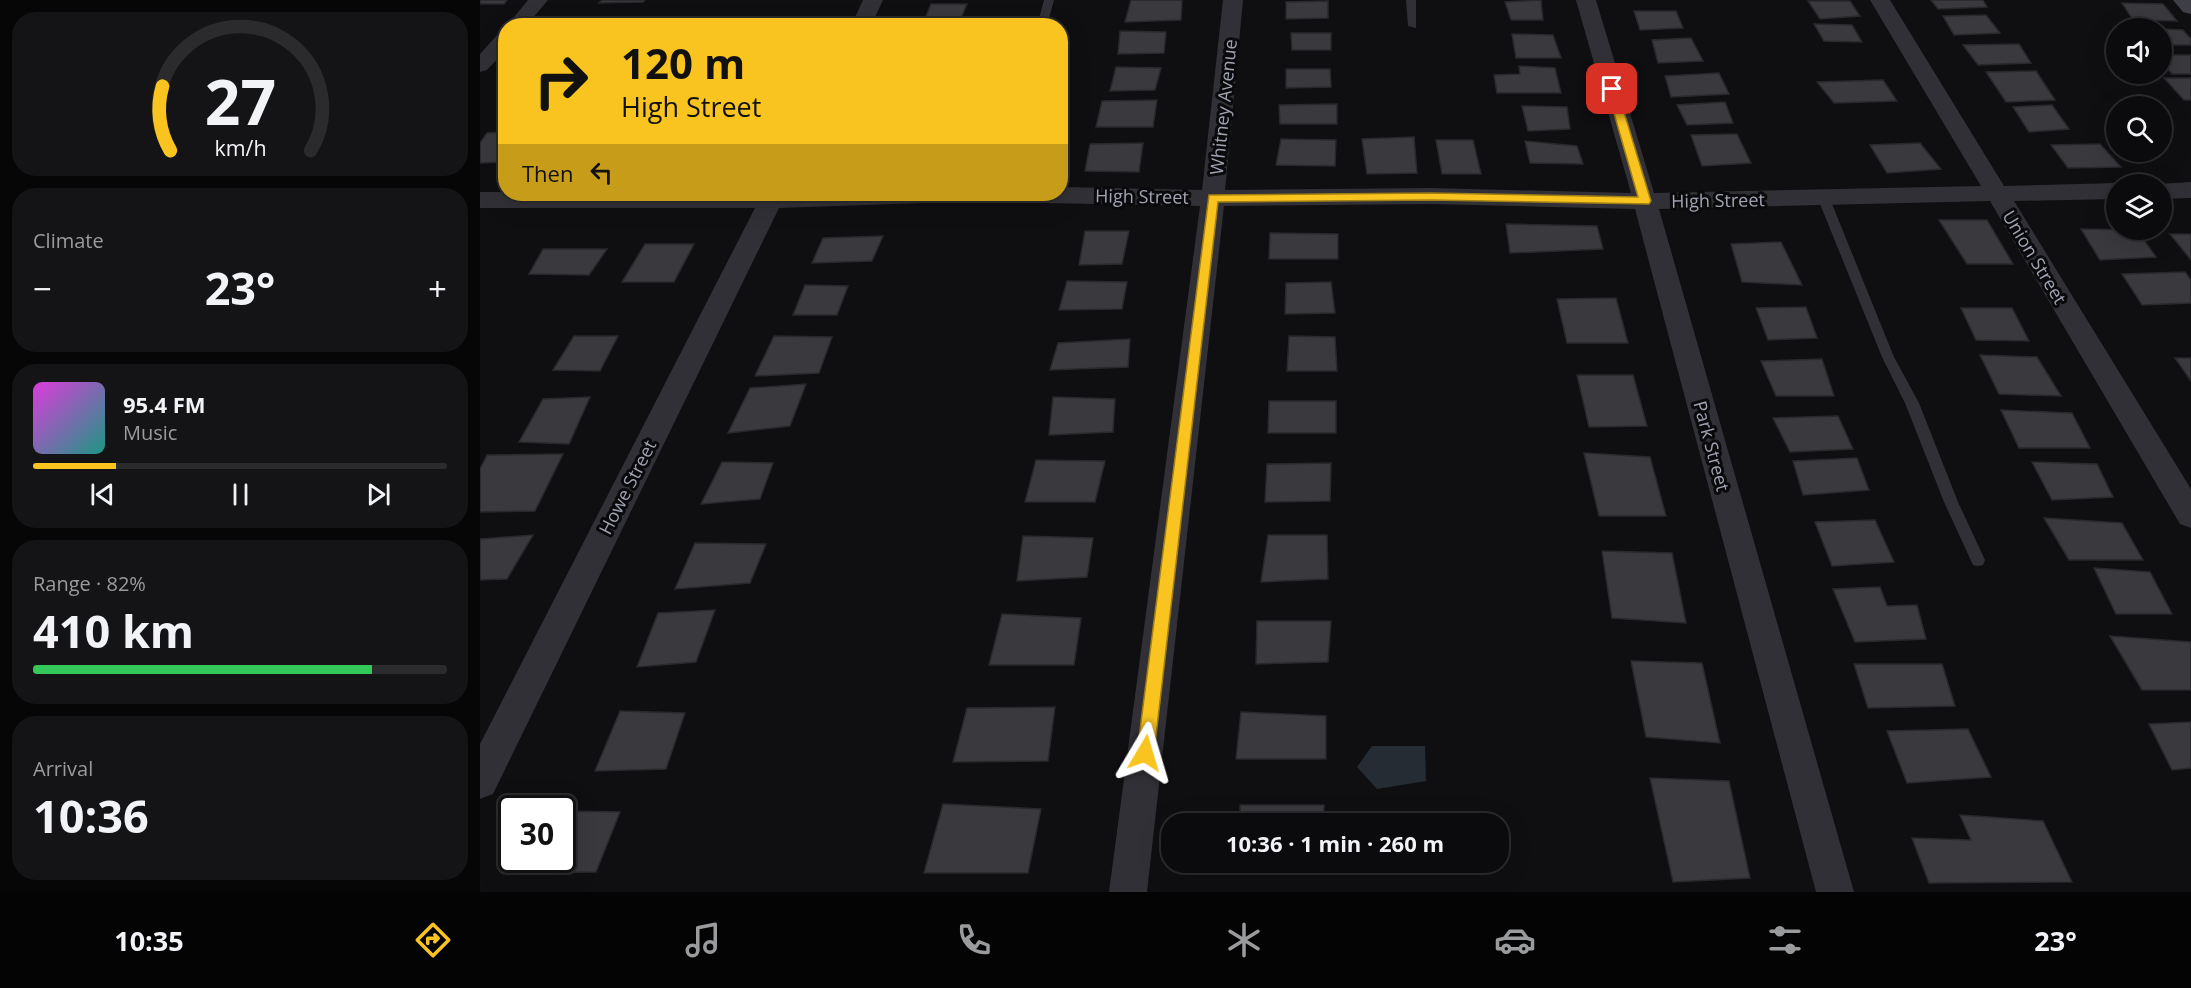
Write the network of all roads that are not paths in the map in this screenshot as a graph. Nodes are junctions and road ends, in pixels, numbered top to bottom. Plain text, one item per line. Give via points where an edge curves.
1 (538, 0) edge
2 (873, 0) edge
3 (1050, 0) edge
4 (1233, 0) edge
5 (1411, 0) edge
6 (1586, 0) edge
7 (1880, 0) edge
8 (2184, 0) edge
9 (2191, 7) edge
10 (522, 18) edge
11 (865, 18) edge
12 (1044, 18) edge
13 (1413, 26) dead end
14 (498, 46) edge
15 (480, 66) edge
16 (2172, 190) edge
17 (2191, 190) edge
18 (2106, 191) edge
19 (1995, 192) junction
20 (1068, 195) edge
21 (1213, 198) junction
22 (1824, 199) junction
23 (480, 200) edge
24 (498, 200) edge
25 (770, 201) edge
26 (1645, 201) junction
27 (2191, 515) edge
28 (1978, 560) dead end
29 (480, 781) edge
30 (1128, 892) edge
31 (1835, 892) edge

1 - 10 street
2 - 11 street
3 - 12 lane
4 - 21 street, Whitney Avenue
5 - 13 lane
6 - 26 street, Park Street
7 - 19 street, Union Street
8 - 9 main road
14 - 15 street
16 - 17 street
18 - 19 street, High Street
19 - 22 street, High Street
19 - 27 street, Union Street
20 - 21 street, High Street
21 - 26 street, High Street via 1431,196
21 - 30 street, Whitney Avenue
22 - 26 street, High Street
22 - 28 lane via 1888,357 1912,403
23 - 24 street
25 - 29 street, Howe Street
26 - 31 street, Park Street

